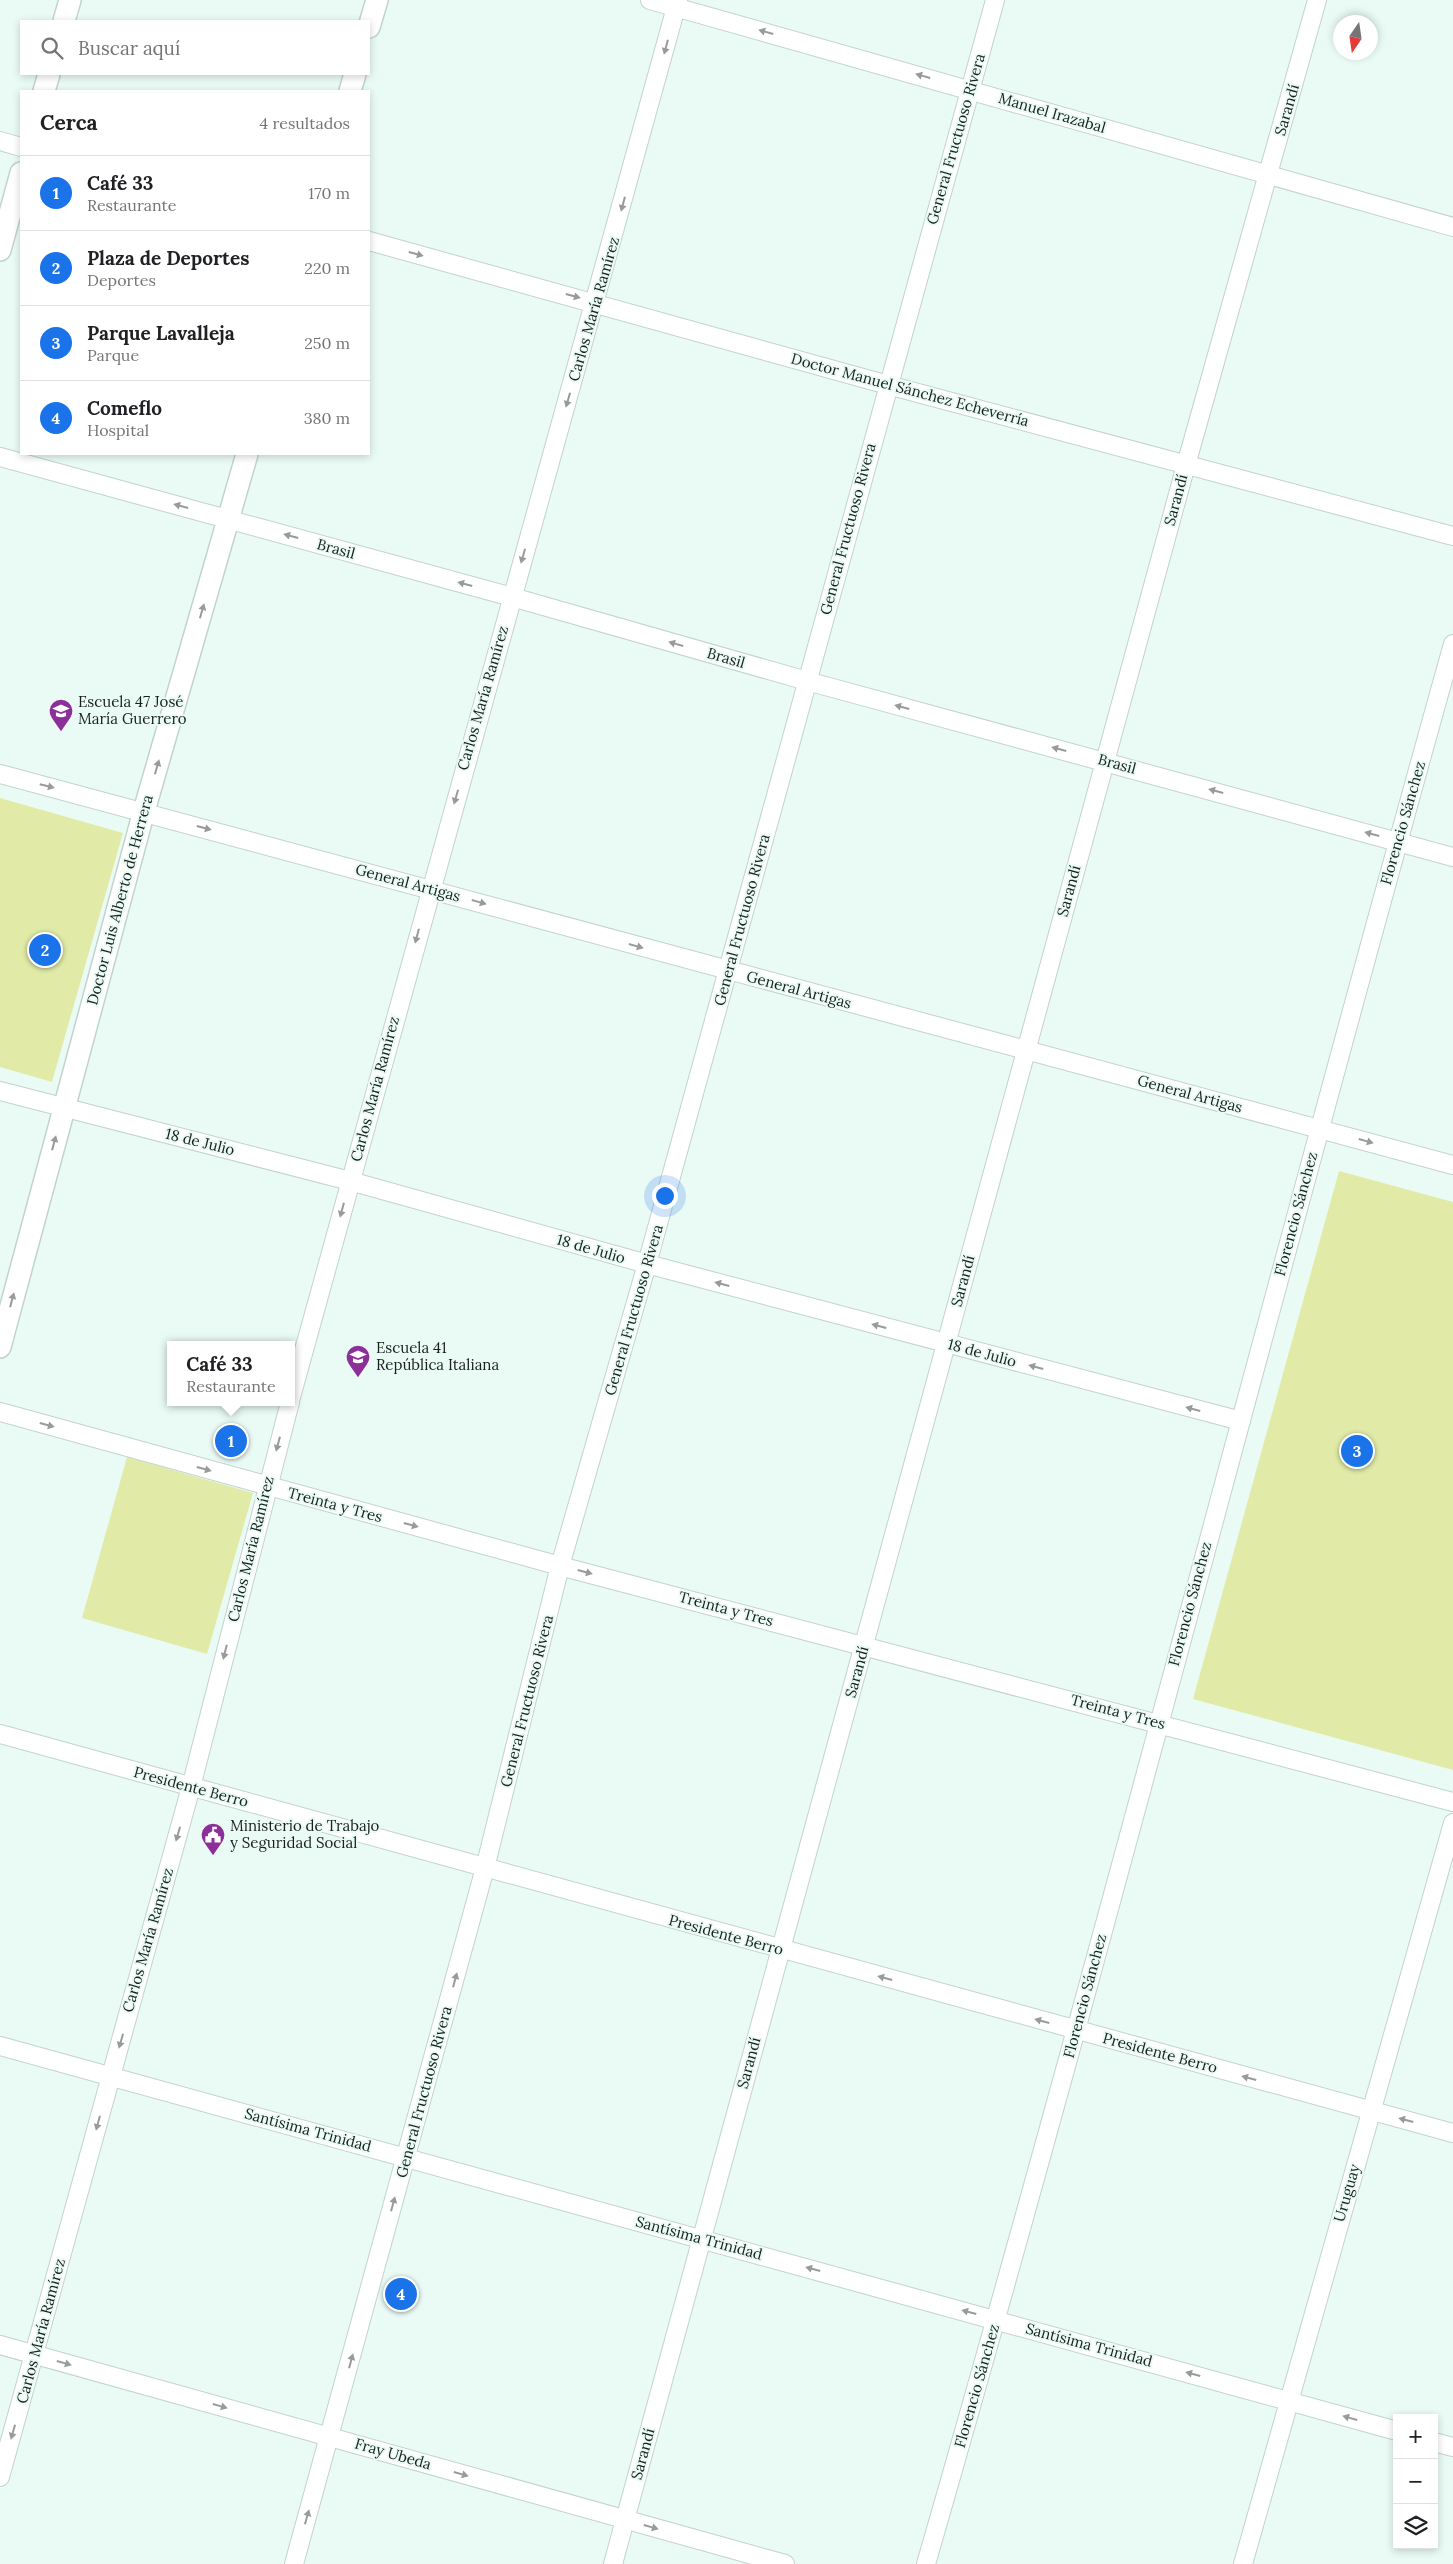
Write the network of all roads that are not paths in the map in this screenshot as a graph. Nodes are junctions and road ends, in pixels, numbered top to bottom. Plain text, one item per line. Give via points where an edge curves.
1 (70, 0) edge
2 (376, 0) edge
3 (650, 0) edge
4 (995, 0) edge
5 (1317, 0) edge
6 (677, 4) edge
7 (64, 20) edge
8 (370, 23) edge
9 (49, 75) edge
10 (356, 75) edge
11 (44, 90) edge
12 (350, 90) edge
13 (970, 90) junction
14 (0, 141) edge
15 (20, 146) edge
16 (1268, 176) junction
17 (20, 177) edge
18 (1453, 227) edge
19 (370, 241) edge
20 (0, 250) edge
21 (596, 303) junction
22 (888, 384) junction
23 (247, 455) edge
24 (0, 457) edge
25 (1186, 465) junction
26 (228, 519) junction
27 (1453, 536) edge
28 (512, 597) junction
29 (1453, 644) edge
30 (807, 681) junction
31 (1105, 761) junction
32 (0, 774) edge
33 (144, 811) junction
34 (1398, 842) junction
35 (1453, 857) edge
36 (430, 889) junction
37 (728, 972) junction
38 (1025, 1050) junction
39 (0, 1091) edge
40 (63, 1107) junction
41 (1319, 1127) junction
42 (1453, 1165) edge
43 (350, 1181) junction
44 (648, 1264) junction
45 (946, 1344) junction
46 (0, 1347) edge
47 (295, 1382) edge
48 (289, 1406) edge
49 (0, 1412) edge
50 (1241, 1421) junction
51 (267, 1486) junction
52 (560, 1566) junction
53 (864, 1646) junction
54 (1158, 1723) junction
55 (0, 1734) edge
56 (191, 1787) junction
57 (1453, 1802) edge
58 (1453, 1823) edge
59 (485, 1868) junction
60 (780, 1950) junction
61 (1076, 2030) junction
62 (0, 2046) edge
63 (111, 2076) junction
64 (1370, 2111) junction
65 (1453, 2133) edge
66 (406, 2157) junction
67 (701, 2238) junction
68 (996, 2319) junction
69 (0, 2345) edge
70 (34, 2354) junction
71 (1288, 2400) junction
72 (1393, 2430) edge
73 (330, 2437) junction
74 (1438, 2443) edge
75 (1453, 2447) edge
76 (0, 2477) edge
77 (625, 2520) junction
78 (294, 2564) edge
79 (613, 2564) edge
80 (785, 2564) edge
81 (926, 2564) edge
82 (1243, 2564) edge

1 - 7 street
2 - 8 street
3 - 6 street, Manuel Irazabal
4 - 13 street, General Fructuoso Rivera
5 - 16 street, Sarandí
13 -> 6 street, Manuel Irazabal
6 -> 21 street, Carlos María Ramírez
9 - 11 street
10 - 12 street
13 - 16 street, Manuel Irazabal
13 - 22 street, General Fructuoso Rivera
14 - 15 street
16 - 18 street, Manuel Irazabal
16 - 25 street, Sarandí
17 - 20 street
19 -> 21 street, Doctor Manuel Sánchez Echeverría
21 - 22 street, Doctor Manuel Sánchez Echeverría
21 -> 28 street, Carlos María Ramírez
22 - 25 street, Doctor Manuel Sánchez Echeverría
22 - 30 street, General Fructuoso Rivera
23 - 26 street, Doctor Luis Alberto de Herrera
26 -> 24 street, Brasil
25 - 27 street, Doctor Manuel Sánchez Echeverría
25 - 31 street, Sarandí
28 -> 26 street, Brasil
33 -> 26 street, Doctor Luis Alberto de Herrera
30 -> 28 street, Brasil
28 -> 36 street, Carlos María Ramírez
29 - 34 street, Florencio Sánchez
31 -> 30 street, Brasil
30 - 37 street, General Fructuoso Rivera
34 -> 31 street, Brasil
31 - 38 street, Sarandí
32 -> 33 street, General Artigas
33 -> 36 street, General Artigas
33 - 40 street, Doctor Luis Alberto de Herrera
34 - 35 street, Brasil
34 - 41 street, Florencio Sánchez
36 -> 37 street, General Artigas
36 -> 43 street, Carlos María Ramírez
37 - 38 street, General Artigas
37 - 44 street, General Fructuoso Rivera
38 - 41 street, General Artigas
38 - 45 street, Sarandí
39 - 40 street, 18 de Julio
40 - 43 street, 18 de Julio
46 -> 40 street, Doctor Luis Alberto de Herrera
41 -> 42 street, General Artigas
41 - 50 street, Florencio Sánchez
43 - 44 street, 18 de Julio
43 -> 47 street, Carlos María Ramírez
45 -> 44 street, 18 de Julio
44 - 52 street, General Fructuoso Rivera
50 -> 45 street, 18 de Julio
45 - 53 street, Sarandí
48 -> 51 street, Carlos María Ramírez
49 -> 51 street, Treinta y Tres
50 - 54 street, Florencio Sánchez
51 -> 52 street, Treinta y Tres
51 -> 56 street, Carlos María Ramírez
52 -> 53 street, Treinta y Tres
52 - 59 street, General Fructuoso Rivera
53 - 54 street, Treinta y Tres
53 - 60 street, Sarandí
54 - 57 street, Treinta y Tres
54 - 61 street, Florencio Sánchez
55 - 56 street, Presidente Berro
56 - 59 street, Presidente Berro
56 -> 63 street, Carlos María Ramírez
58 - 64 street, Uruguay
59 - 60 street, Presidente Berro
66 -> 59 street, General Fructuoso Rivera
61 -> 60 street, Presidente Berro
60 - 67 street, Sarandí
64 -> 61 street, Presidente Berro
61 - 68 street, Florencio Sánchez
62 - 63 street, Santísima Trinidad
63 - 66 street, Santísima Trinidad
63 -> 70 street, Carlos María Ramírez
65 -> 64 street, Presidente Berro
64 - 71 street, Uruguay
66 - 67 street, Santísima Trinidad
73 -> 66 street, General Fructuoso Rivera
68 -> 67 street, Santísima Trinidad
67 - 77 street, Sarandí
71 -> 68 street, Santísima Trinidad
68 - 81 street, Florencio Sánchez
69 - 70 street, Fray Ubeda
70 -> 73 street, Fray Ubeda
70 -> 76 street, Carlos María Ramírez
72 -> 71 street, Santísima Trinidad
71 - 82 street, Uruguay
73 -> 77 street, Fray Ubeda
78 -> 73 street, General Fructuoso Rivera
74 - 75 street
77 - 79 street, Sarandí
77 -> 80 street, Fray Ubeda

